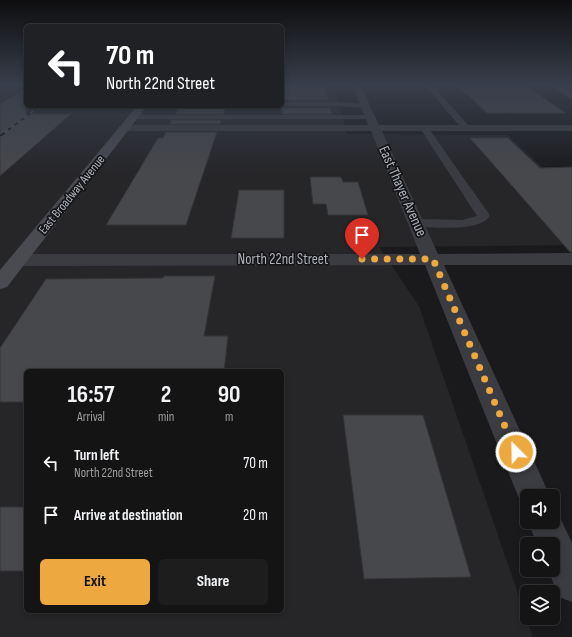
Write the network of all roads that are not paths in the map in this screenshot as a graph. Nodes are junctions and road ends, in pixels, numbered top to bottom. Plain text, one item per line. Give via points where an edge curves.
1 (135, 114) edge
2 (338, 114) edge
3 (361, 114) edge
4 (370, 114) edge
5 (453, 114) edge
6 (338, 117) junction
7 (371, 117) junction
8 (253, 123) junction
9 (424, 128) junction
10 (466, 128) junction
11 (572, 128) edge
12 (417, 223) junction
13 (433, 259) junction
14 (572, 259) edge
15 (19, 260) junction
16 (0, 283) edge
17 (531, 489) edge
18 (548, 529) edge
19 (572, 584) edge

1 - 8 street
1 - 15 street, East Broadway Avenue
2 - 6 lane
3 - 7 lane
4 - 7 street, East Thayer Avenue
5 - 10 lane
6 - 7 lane
6 - 8 lane
7 - 8 street
7 - 9 street
7 - 12 street, East Thayer Avenue
9 - 10 street
9 - 12 lane via 483,217 472,223
10 - 11 street
12 - 13 street, East Thayer Avenue
13 - 14 street, North 22nd Street
13 - 15 street, North 22nd Street
13 - 17 street, East Thayer Avenue
15 - 16 street, East Broadway Avenue
18 - 19 street

